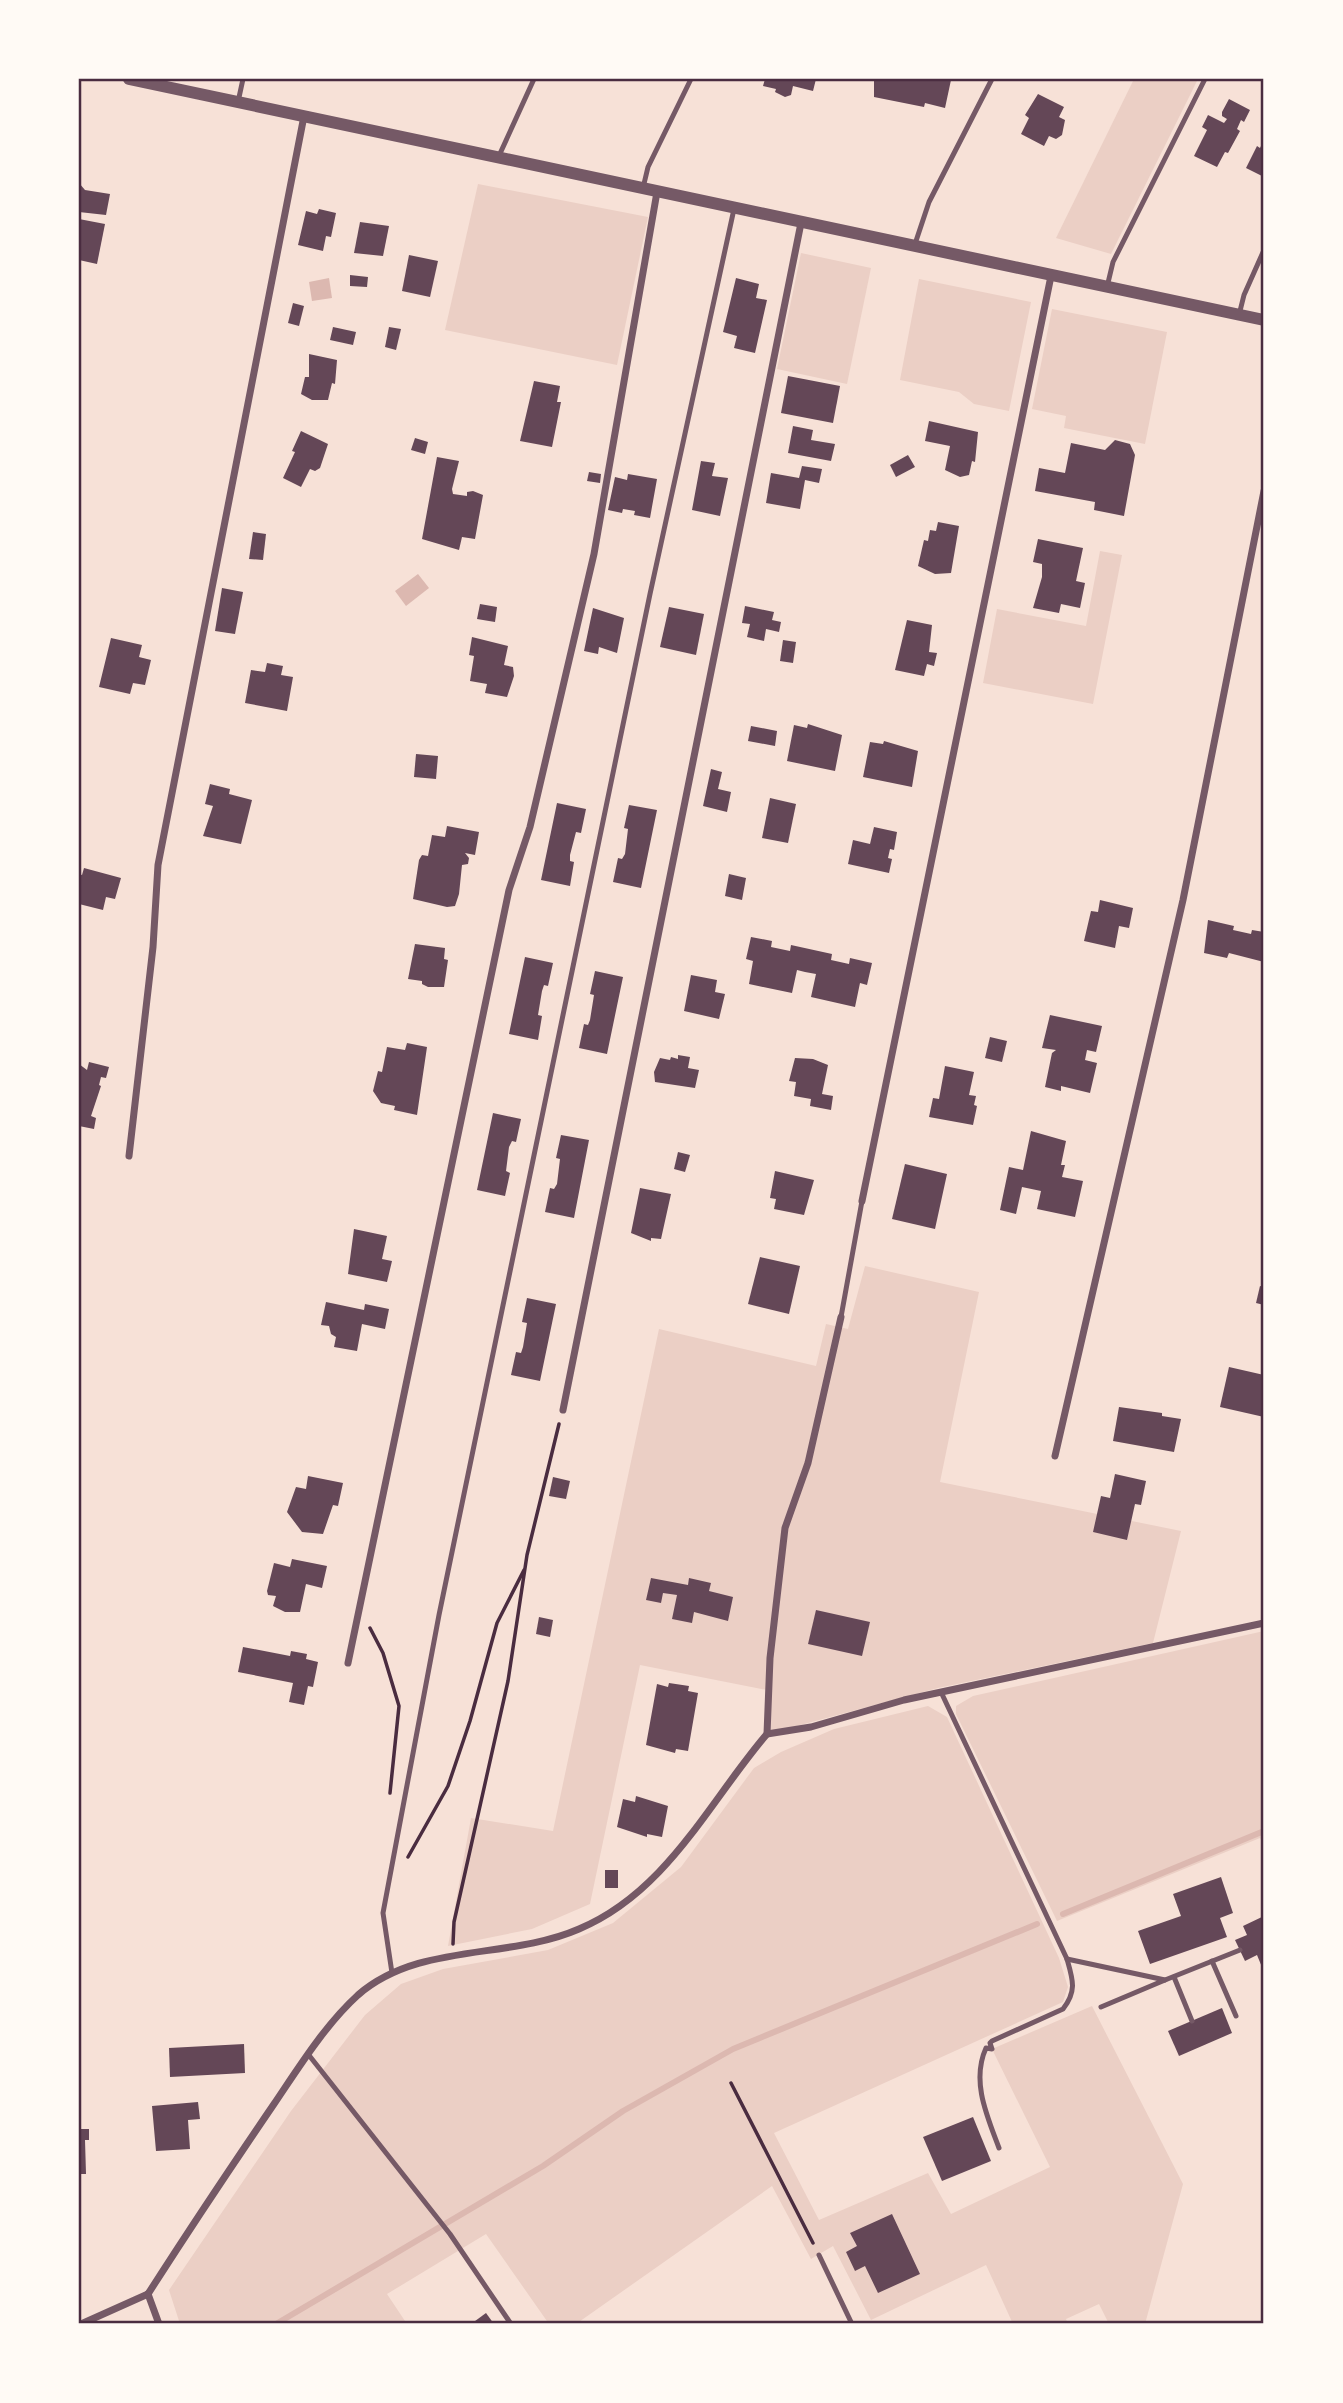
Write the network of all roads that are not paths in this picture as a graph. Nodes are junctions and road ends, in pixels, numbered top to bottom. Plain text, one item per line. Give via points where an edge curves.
1 (129, 79) edge
2 (243, 79) edge
3 (534, 79) edge
4 (691, 79) edge
5 (992, 79) edge
6 (1205, 79) edge
7 (238, 102) junction
8 (304, 116) junction
9 (498, 158) junction
10 (643, 189) junction
11 (657, 192) junction
12 (734, 209) junction
13 (801, 223) junction
14 (915, 247) junction
15 (1264, 250) edge
16 (1051, 276) junction
17 (1107, 287) junction
18 (1238, 315) junction
19 (1264, 320) edge
20 (1264, 491) edge
21 (129, 1156) dead end
22 (862, 1201) joint
23 (841, 1317) joint
24 (563, 1410) road end
25 (1055, 1456) dead end
26 (1264, 1623) edge
27 (348, 1663) dead end
28 (941, 1692) junction
29 (767, 1734) junction
30 (1240, 1950) dead end
31 (1066, 1959) junction
32 (1212, 1961) junction
33 (392, 1973) junction
34 (1174, 1977) junction
35 (1165, 1980) junction
36 (1101, 2007) dead end
37 (1236, 2016) dead end
38 (1192, 2021) dead end
39 (308, 2054) junction
40 (999, 2148) dead end
41 (819, 2255) road end
42 (148, 2294) junction
43 (81, 2324) edge
44 (159, 2324) edge
45 (511, 2324) edge
46 (852, 2324) edge

1 - 7 street
2 - 7 lane
3 - 9 lane
4 - 10 lane via 648,167
5 - 14 lane via 924,213
6 - 17 lane via 1113,262
7 - 8 street
8 - 9 street
8 - 21 street via 158,865
9 - 10 street
10 - 11 street
11 - 12 street
11 - 27 street via 594,554 530,827 509,890
12 - 13 street
12 - 33 lane via 439,1615 383,1913
13 - 14 street
13 - 24 street
14 - 16 street
15 - 18 lane
16 - 17 street
16 - 22 street
17 - 18 street
18 - 19 street
20 - 25 street via 1181,909
22 - 23 lane
23 - 29 street via 808,1463 785,1528 776,1586
26 - 28 street
28 - 29 street via 811,1727
28 - 31 lane
29 - 33 street via 670,1863 609,1914 543,1942 453,1956
30 - 32 lane
31 - 35 lane
31 - 40 lane via 1075,1984 1063,2009 992,2041 992,2049 986,2048 980,2060 982,2101
32 - 34 lane
32 - 37 lane
33 - 39 street via 358,1996
34 - 35 lane
34 - 38 lane
35 - 36 lane
39 - 42 street
39 - 45 lane via 438,2218
41 - 46 lane
42 - 43 street
42 - 44 street

